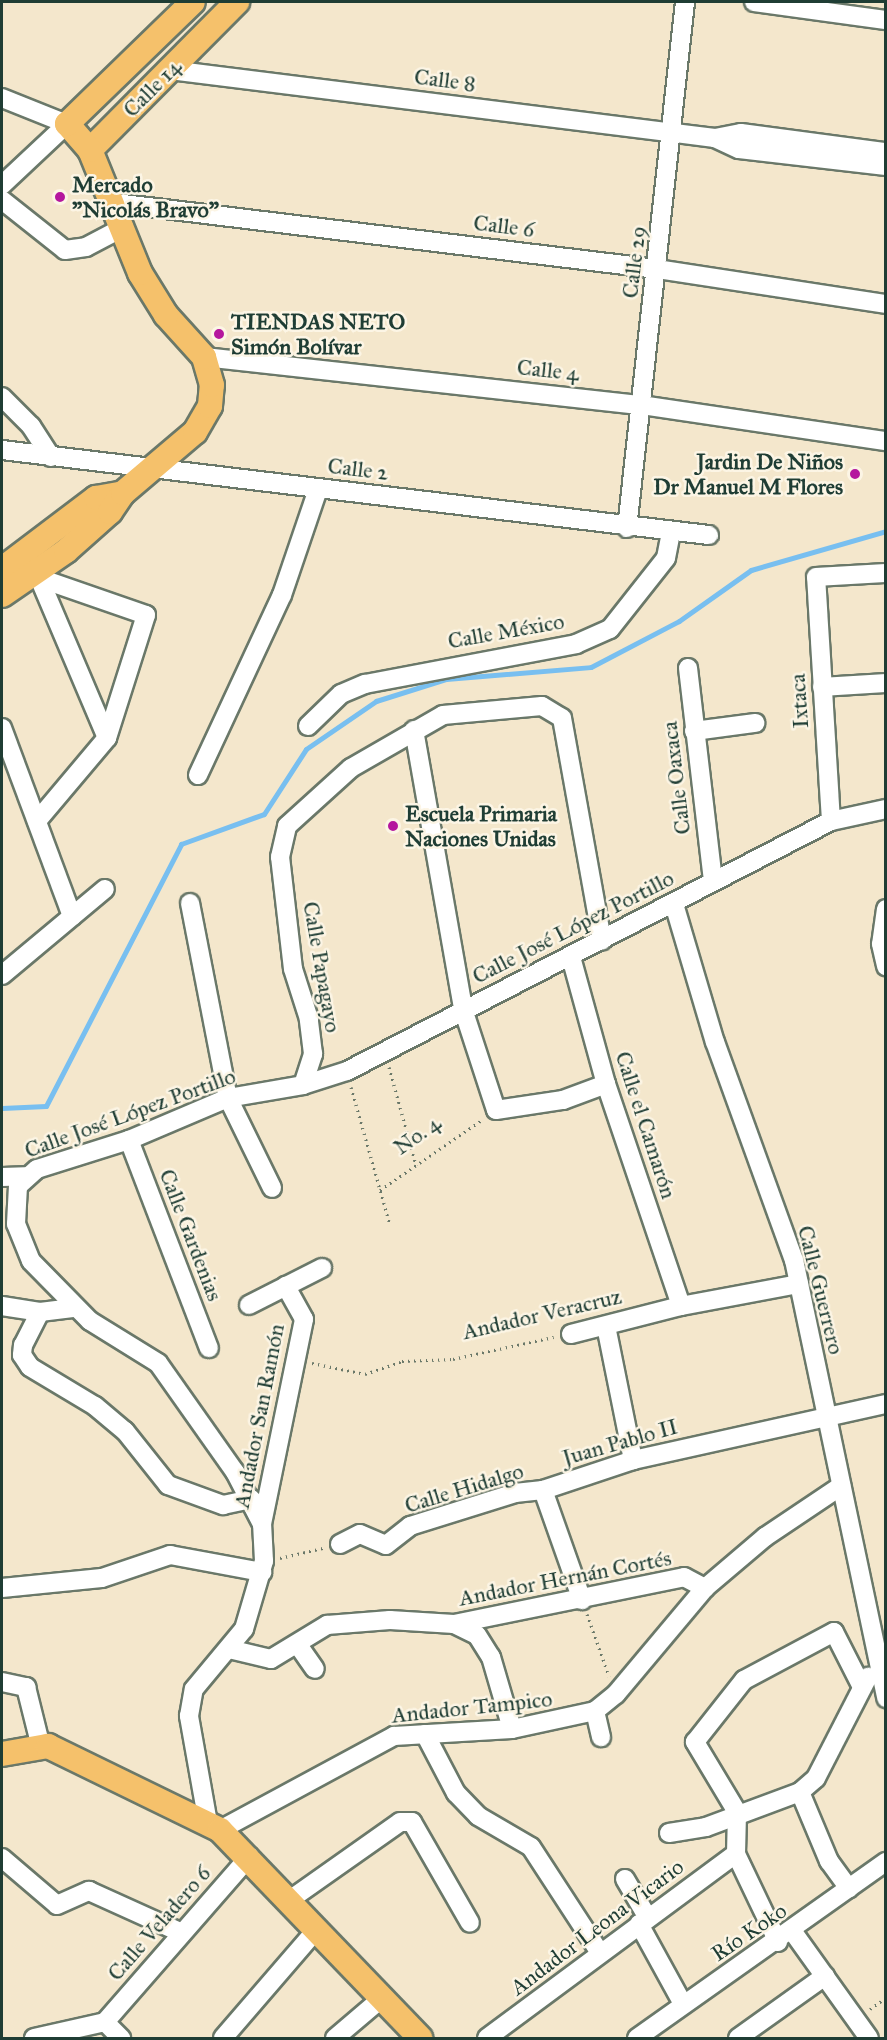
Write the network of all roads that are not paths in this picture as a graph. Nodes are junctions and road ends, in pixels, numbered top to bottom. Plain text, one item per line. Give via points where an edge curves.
1 (193, 2) edge
2 (237, 2) edge
3 (685, 2) edge
4 (754, 2) edge
5 (885, 20) edge
6 (170, 70) junction
7 (2, 98) edge
8 (67, 124) junction
9 (673, 133) junction
10 (714, 138) junction
11 (90, 150) junction
12 (885, 152) edge
13 (885, 166) edge
14 (2, 185) edge
15 (2, 200) edge
16 (115, 203) junction
17 (124, 227) junction
18 (657, 269) junction
19 (885, 304) edge
20 (204, 357) junction
21 (2, 397) edge
22 (641, 405) junction
23 (885, 441) edge
24 (2, 450) edge
25 (51, 457) junction
26 (159, 465) junction
27 (318, 489) junction
28 (123, 493) junction
29 (627, 528) junction
30 (671, 533) junction
31 (709, 535) dead end
32 (5, 563) edge
33 (885, 573) edge
34 (38, 575) junction
35 (2, 595) edge
36 (688, 668) dead end
37 (885, 683) edge
38 (822, 687) junction
39 (755, 723) dead end
40 (308, 726) dead end
41 (2, 728) edge
42 (414, 730) junction
43 (694, 731) junction
44 (107, 738) junction
45 (198, 775) dead end
46 (885, 809) edge
47 (37, 821) junction
48 (831, 821) junction
49 (713, 882) junction
50 (105, 889) dead end
51 (189, 903) dead end
52 (674, 904) junction
53 (885, 909) edge
54 (72, 916) junction
55 (602, 940) junction
56 (571, 957) junction
57 (885, 966) edge
58 (2, 975) edge
59 (463, 1009) junction
60 (606, 1084) junction
61 (303, 1085) junction
62 (228, 1098) junction
63 (129, 1140) junction
64 (25, 1176) junction
65 (2, 1177) edge
66 (272, 1188) dead end
67 (322, 1268) dead end
68 (799, 1284) junction
69 (286, 1286) junction
70 (249, 1305) dead end
71 (2, 1306) edge
72 (681, 1306) junction
73 (75, 1308) junction
74 (40, 1312) junction
75 (606, 1326) junction
76 (571, 1334) road end
77 (208, 1348) dead end
78 (885, 1404) edge
79 (825, 1418) junction
80 (633, 1460) junction
81 (841, 1486) junction
82 (543, 1490) junction
83 (251, 1499) junction
84 (262, 1524) junction
85 (340, 1544) road end
86 (263, 1567) junction
87 (2, 1588) edge
88 (705, 1588) junction
89 (582, 1600) junction
90 (454, 1624) junction
91 (298, 1645) junction
92 (229, 1649) junction
93 (878, 1667) junction
94 (315, 1669) dead end
95 (2, 1682) edge
96 (861, 1685) junction
97 (885, 1698) edge
98 (595, 1711) junction
99 (512, 1729) junction
100 (425, 1734) junction
101 (601, 1737) dead end
102 (41, 1747) junction
103 (2, 1754) edge
104 (800, 1791) junction
105 (737, 1812) junction
106 (214, 1827) junction
107 (669, 1833) dead end
108 (736, 1854) junction
109 (250, 1856) junction
110 (2, 1858) edge
111 (885, 1862) edge
112 (625, 1879) dead end
113 (849, 1888) junction
114 (291, 1899) junction
115 (644, 1921) junction
116 (470, 1923) dead end
117 (318, 1928) junction
118 (182, 1934) junction
119 (785, 1937) junction
120 (600, 1953) junction
121 (825, 1976) junction
122 (382, 1998) junction
123 (683, 2004) junction
124 (105, 2022) junction
125 (750, 2035) edge
126 (34, 2038) edge
127 (122, 2038) edge
128 (223, 2038) edge
129 (335, 2038) edge
130 (420, 2038) edge
131 (487, 2038) edge
132 (637, 2038) edge
133 (869, 2038) edge

1 - 8 main road, Calle 14
2 - 6 main road, Calle 14
3 - 9 street, Calle 29
4 - 5 street
6 - 9 street, Calle 8
6 - 11 main road, Calle 14
7 - 8 street
8 - 11 main road
8 - 14 street
9 - 10 street, Calle 8
9 - 18 street, Calle 29
10 - 12 street, Calle 8 via 741,133
10 - 13 street, Calle 8 via 739,149
11 - 16 main road
15 - 17 street via 65,250 86,247
16 - 17 main road
16 - 18 street, Calle 6
17 - 20 main road via 151,290
18 - 19 street, Calle 6
18 - 22 street, Calle 29
20 - 22 street, Calle 4
20 - 26 main road via 212,385 210,406 195,432
21 - 25 street via 32,426
22 - 23 street, Calle 4
22 - 29 street, Calle 29
24 - 25 street, Calle 2
25 - 26 street, Calle 2
26 - 27 street, Calle 2
26 - 28 main road
27 - 29 street, Calle 2
27 - 45 street via 282,595
28 - 32 main road via 96,498
28 - 34 main road
29 - 30 street, Calle 2
30 - 31 street, Calle 2
30 - 40 street, Calle México via 666,558 610,629 576,644 365,684 340,694
33 - 38 street, Ixtaca via 816,577
34 - 35 main road
34 - 44 street
34 - 44 street via 146,615
36 - 43 street, Calle Oaxaca
37 - 38 street
38 - 48 street, Ixtaca
39 - 43 street
41 - 47 street
42 - 55 street, Calle Papagayo via 443,715 542,706 562,718
42 - 59 street
42 - 61 street, Calle Papagayo via 351,768 287,826 280,857 293,969 309,1019 313,1054
43 - 49 street, Calle Oaxaca
44 - 47 street
46 - 48 street, Calle José López Portillo
47 - 54 street
48 - 49 street, Calle José López Portillo
49 - 52 street, Calle José López Portillo
50 - 54 street
51 - 62 street
52 - 55 street, Calle José López Portillo
52 - 68 street, Calle Guerrero
53 - 57 street via 881,944
54 - 58 street
55 - 56 street, Calle José López Portillo
56 - 59 street, Calle José López Portillo
56 - 60 street, Calle el Camarón
59 - 60 street via 496,1110 535,1107
59 - 61 street, Calle José López Portillo via 347,1071
60 - 72 street, Calle el Camarón
61 - 62 street, Calle José López Portillo
62 - 63 street, Calle José López Portillo
62 - 66 street
63 - 64 street, Calle José López Portillo
63 - 77 street, Calle Gardenias
64 - 65 street
64 - 73 street, Calle José López Portillo via 14,1207 21,1241
67 - 69 street
68 - 72 street, Andador Veracruz
68 - 79 street, Calle Guerrero
69 - 70 street
69 - 84 street, Andador San Ramón via 304,1319
71 - 74 street
72 - 75 street, Andador Veracruz
73 - 74 street
73 - 83 street, Calle José López Portillo via 158,1363
74 - 83 street, Andador San Ramón via 22,1355 30,1367 95,1406 168,1485 223,1505
75 - 76 street, Andador Veracruz
75 - 80 street
78 - 79 street, Juan Pablo II
79 - 80 street, Juan Pablo II
79 - 81 street, Calle Guerrero
80 - 82 street, Juan Pablo II
81 - 88 street, Andador Tampico via 765,1537
81 - 93 street, Calle Guerrero
82 - 85 street, Calle Hidalgo via 515,1493 410,1526 386,1545 360,1534
82 - 89 street
83 - 84 street, Calle José López Portillo
84 - 86 street, Calle José López Portillo
86 - 87 street via 170,1555 102,1578
86 - 92 street, Calle José López Portillo via 244,1629
88 - 89 street, Andador Hernán Cortés via 684,1577
88 - 98 street, Andador Tampico via 616,1694
89 - 90 street, Andador Hernán Cortés
90 - 91 street, Andador Hernán Cortés via 390,1620 327,1625 310,1632
90 - 99 street via 477,1635 491,1656
91 - 92 street, Andador Hernán Cortés via 272,1659
91 - 94 street
92 - 106 street, Calle José López Portillo via 194,1689 189,1716
93 - 96 street
93 - 97 street, Calle Guerrero
95 - 102 street via 26,1687
96 - 104 street via 816,1778
96 - 105 street via 834,1632 732,1689 695,1742
98 - 99 street, Andador Tampico
98 - 101 street
99 - 100 street, Andador Tampico
100 - 106 street, Andador Tampico via 394,1736
100 - 120 street via 456,1793 478,1816 531,1847
102 - 103 main road
102 - 106 main road
104 - 105 street
104 - 113 street via 829,1862
105 - 107 street via 706,1827
105 - 108 street
106 - 109 main road
108 - 115 street, Andador Leona Vicario
108 - 119 street
109 - 114 main road
109 - 118 street, Calle Veladero 6
110 - 118 street via 57,1905 89,1891
111 - 113 street, Río Koko
112 - 115 street
113 - 119 street, Río Koko
114 - 116 street via 400,1822 412,1822
114 - 117 main road
115 - 120 street, Andador Leona Vicario
115 - 123 street
117 - 122 main road
117 - 128 street
118 - 124 street, Calle Veladero 6
119 - 121 street
119 - 123 street, Río Koko
120 - 131 street, Andador Leona Vicario
121 - 125 street
121 - 133 street
122 - 129 street
122 - 130 main road
123 - 132 street, Río Koko
124 - 126 street
124 - 127 street

